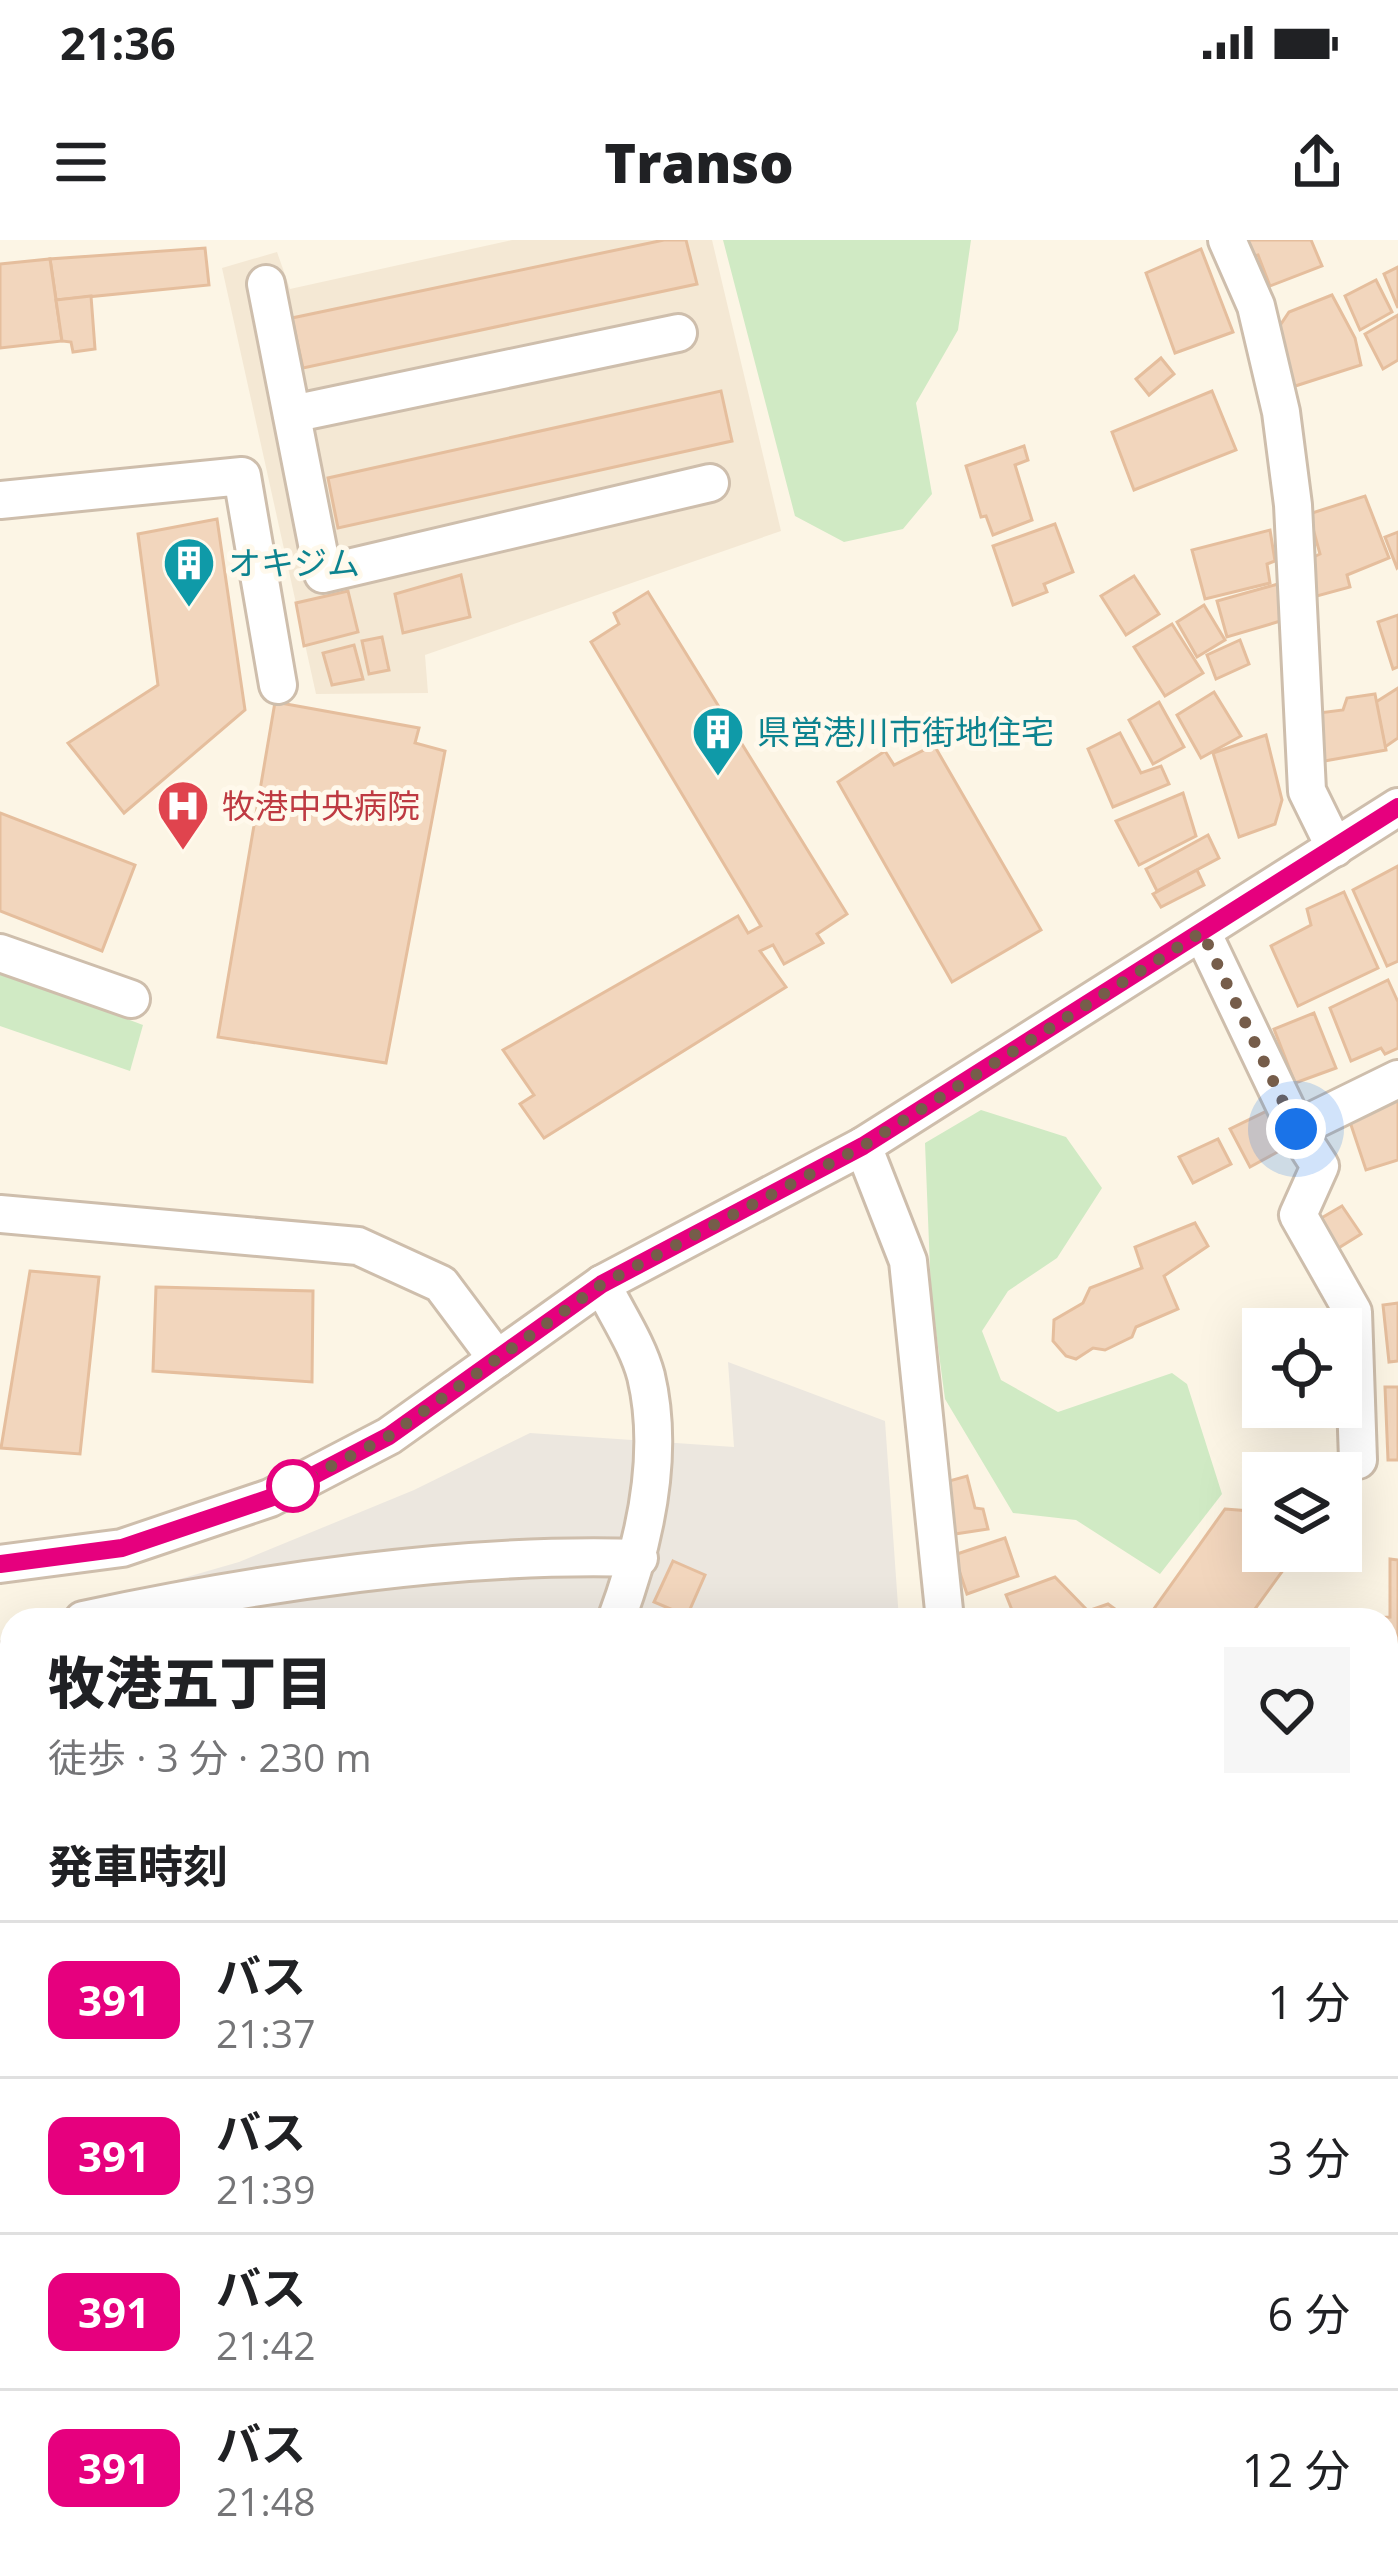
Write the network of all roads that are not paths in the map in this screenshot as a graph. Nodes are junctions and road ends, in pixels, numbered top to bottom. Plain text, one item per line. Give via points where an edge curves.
1 (1227, 240) edge
2 (266, 284) dead end
3 (678, 333) dead end
4 (292, 414) junction
5 (302, 466) junction
6 (242, 476) junction
7 (710, 483) dead end
8 (0, 500) edge
9 (278, 685) dead end
10 (1398, 806) edge
11 (1335, 848) junction
12 (1202, 932) junction
13 (0, 953) edge
14 (131, 999) dead end
15 (1398, 1079) edge
16 (1296, 1129) junction
17 (863, 1146) junction
18 (0, 1214) edge
19 (602, 1284) junction
20 (497, 1359) junction
21 (1358, 1452) edge
22 (639, 1558) junction
23 (0, 1564) edge
24 (138, 1608) edge
25 (620, 1608) edge
26 (944, 1608) edge

1 - 11 street via 1256,306 1281,412 1307,791
2 - 4 street
3 - 4 street
4 - 5 street
5 - 6 street
5 - 7 street via 322,574
6 - 8 street
6 - 9 street
10 - 11 street
11 - 12 street
12 - 16 street
12 - 17 street
13 - 14 street
15 - 16 street
16 - 21 street via 1320,1166 1298,1215 1353,1312
17 - 19 street
17 - 26 street via 908,1261
18 - 20 street via 358,1246 441,1284
19 - 20 street
19 - 22 street via 645,1373 654,1440
20 - 23 street via 389,1436 270,1498 122,1548
22 - 24 street via 567,1556 223,1590
22 - 25 street

